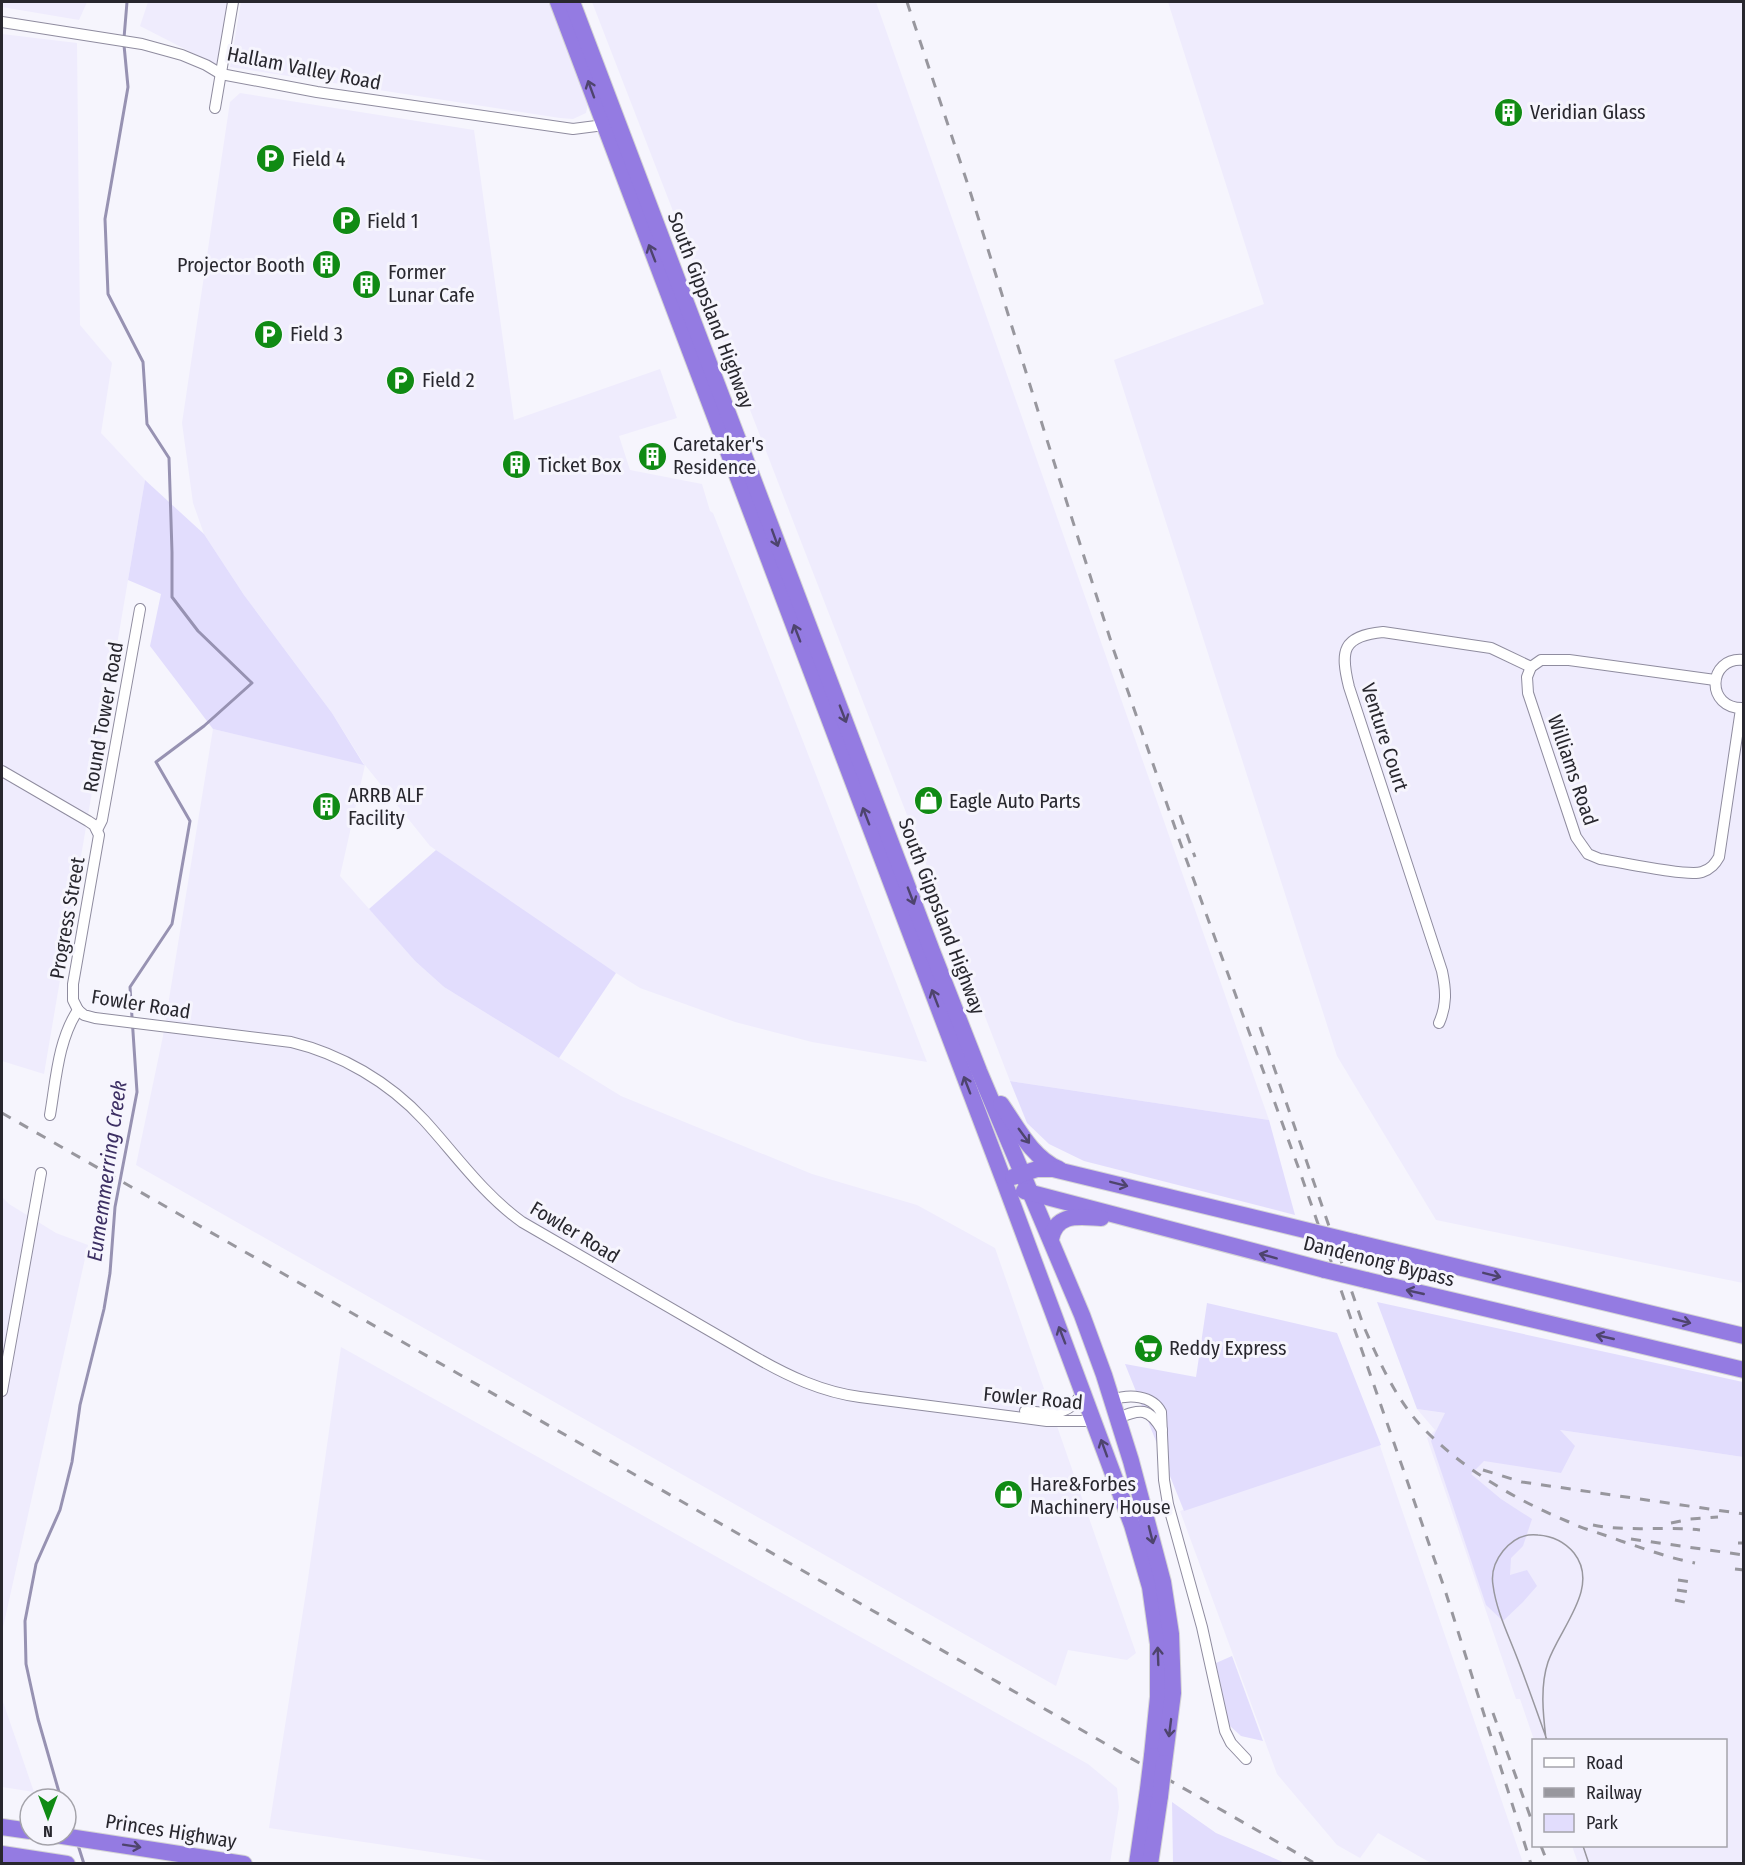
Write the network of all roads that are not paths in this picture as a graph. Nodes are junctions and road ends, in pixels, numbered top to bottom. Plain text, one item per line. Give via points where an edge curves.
1 (233, 2) edge
2 (558, 2) edge
3 (572, 2) edge
4 (2, 22) edge
5 (221, 74) junction
6 (215, 108) dead end
7 (611, 118) junction
8 (140, 609) dead end
9 (1743, 660) edge
10 (1531, 667) junction
11 (1715, 680) junction
12 (1742, 708) edge
13 (2, 771) edge
14 (97, 830) junction
15 (926, 953) junction
16 (78, 1010) junction
17 (1439, 1023) dead end
18 (979, 1071) junction
19 (50, 1115) dead end
20 (1062, 1170) junction
21 (41, 1173) dead end
22 (1023, 1173) junction
23 (1005, 1184) junction
24 (1031, 1193) junction
25 (1144, 1221) junction
26 (1054, 1246) junction
27 (1743, 1336) edge
28 (1743, 1370) edge
29 (1083, 1390) junction
30 (2, 1391) edge
31 (1112, 1400) junction
32 (992, 1414) junction
33 (1118, 1418) junction
34 (1094, 1421) junction
35 (1163, 1433) junction
36 (1246, 1759) dead end
37 (1158, 1760) junction
38 (1154, 1792) junction
39 (2, 1827) edge
40 (18, 1829) edge
41 (78, 1838) edge
42 (2, 1854) edge
43 (168, 1858) edge
44 (64, 1863) edge
45 (244, 1863) edge
46 (1137, 1863) edge
47 (1152, 1863) edge

1 - 5 street
7 -> 2 highway, South Gippsland Highway
3 - 7 highway, South Gippsland Highway
4 - 5 street, Hallam Valley Road via 142,44 206,65
5 - 6 street
5 - 7 street, Hallam Valley Road via 573,129
7 - 15 highway, South Gippsland Highway
8 - 14 street, Round Tower Road
9 - 11 street via 1723,666
10 - 11 street via 1541,660 1569,660
10 - 12 street, Williams Road via 1528,693 1576,837 1588,854 1600,859 1685,872 1701,873 1713,867 1719,857
10 - 17 street, Venture Court via 1491,648 1383,632 1354,639 1346,650 1344,665 1349,687 1442,972 1446,991
11 - 12 street via 1719,698 1733,708
13 - 14 street via 81,816
14 - 16 street, Progress Street via 99,840 73,990
15 - 18 highway, South Gippsland Highway
23 -> 15 highway, South Gippsland Highway
16 - 19 street via 63,1039
16 - 32 street, Fowler Road via 88,1017 291,1042 316,1049 354,1066 413,1109 479,1185 522,1222 782,1372 836,1393
18 -> 20 highway via 1038,1155
18 - 22 highway, South Gippsland Highway
20 - 22 highway, Dandenong Bypass via 1043,1168
20 -> 27 highway, Dandenong Bypass, bridge
21 - 30 street
22 - 23 highway, Dandenong Bypass
22 - 24 highway, South Gippsland Highway
23 - 24 highway, Dandenong Bypass
29 -> 23 highway, South Gippsland Highway
24 - 25 highway, Dandenong Bypass
24 - 26 highway, South Gippsland Highway
25 - 26 highway via 1067,1219 1056,1225
28 -> 25 highway, Dandenong Bypass, bridge via 1325,1270
26 - 31 highway, South Gippsland Highway
29 - 32 street via 1075,1404 1060,1412 1014,1410
29 - 34 highway, South Gippsland Highway
31 - 33 highway, South Gippsland Highway
31 - 34 highway
31 - 35 street via 1129,1396 1155,1403 1161,1412
32 - 34 street, Fowler Road
33 - 34 highway
33 - 35 street via 1144,1411
33 -> 37 highway, South Gippsland Highway via 1156,1553 1171,1634 1172,1701
37 -> 34 highway, South Gippsland Highway via 1158,1644 1150,1587
35 - 36 street via 1168,1504 1202,1627 1223,1723 1229,1740
37 - 38 highway, South Gippsland Highway, bridge
38 - 46 highway, South Gippsland Highway
38 - 47 highway, South Gippsland Highway
39 - 40 highway
41 -> 43 highway, Princes Highway
42 - 44 highway
43 - 45 highway, Princes Highway

